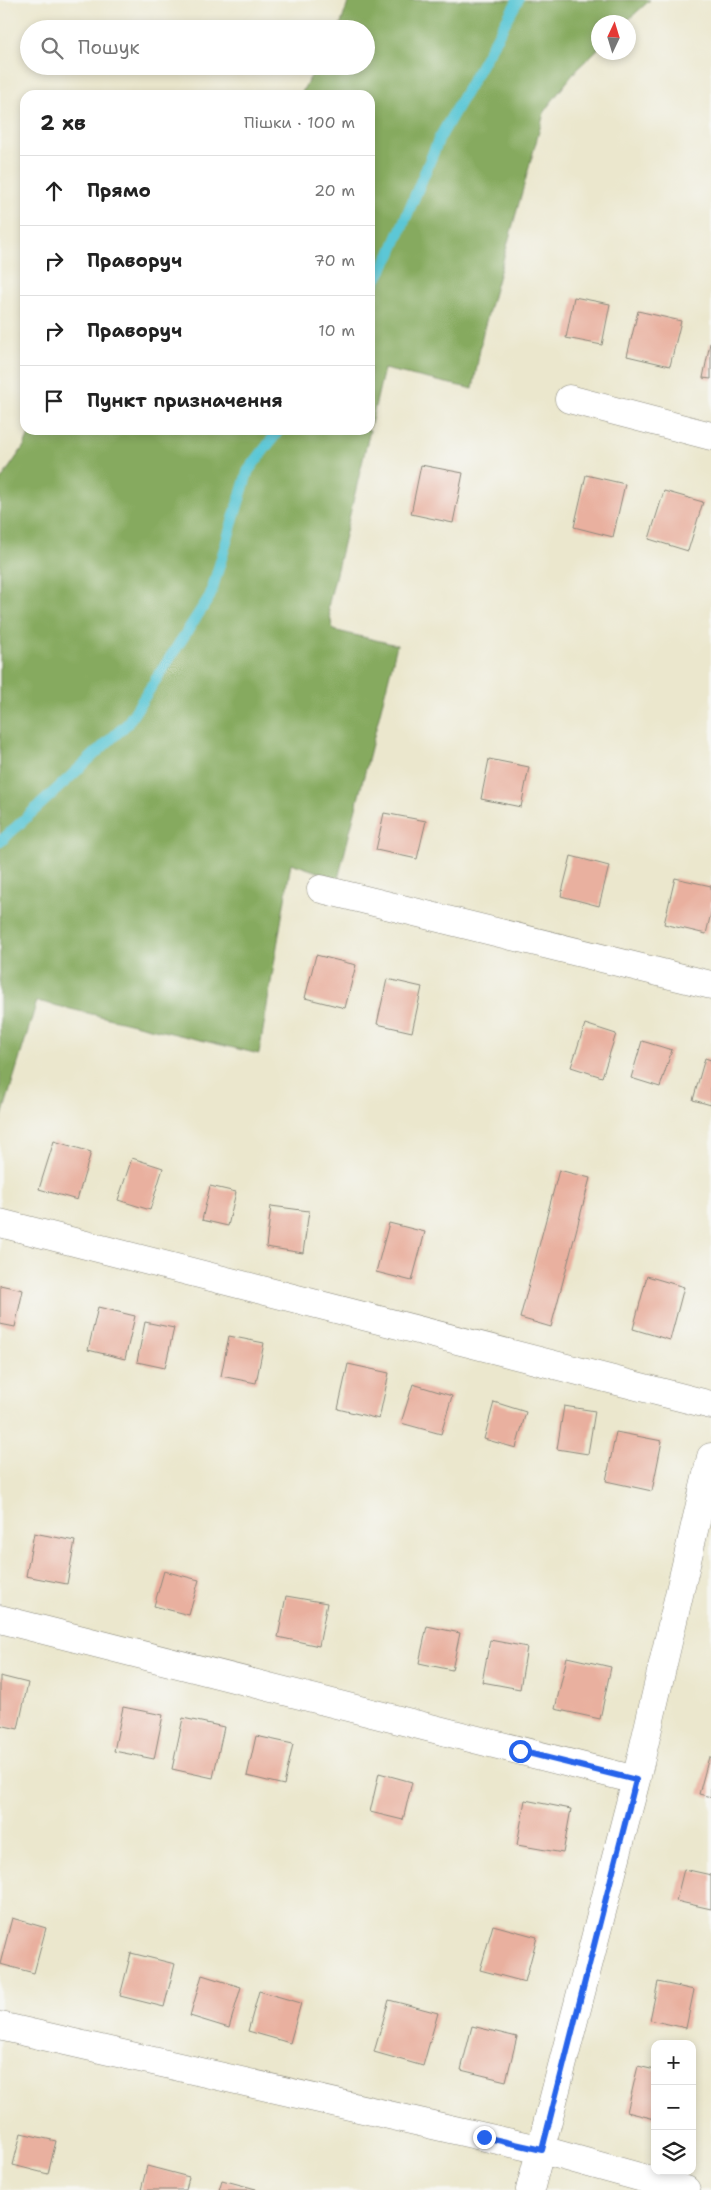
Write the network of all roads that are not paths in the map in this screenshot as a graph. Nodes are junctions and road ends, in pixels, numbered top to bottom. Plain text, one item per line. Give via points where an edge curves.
1 (569, 399) dead end
2 (711, 436) edge
3 (321, 889) dead end
4 (711, 985) edge
5 (0, 1224) edge
6 (711, 1406) edge
7 (711, 1457) edge
8 (0, 1619) edge
9 (636, 1780) junction
10 (0, 2026) edge
11 (542, 2150) junction
12 (530, 2190) edge
13 (686, 2190) edge

1 - 2 street
3 - 4 street
5 - 6 street
7 - 9 street
8 - 9 street
9 - 11 street
10 - 11 street
11 - 12 street
11 - 13 street

